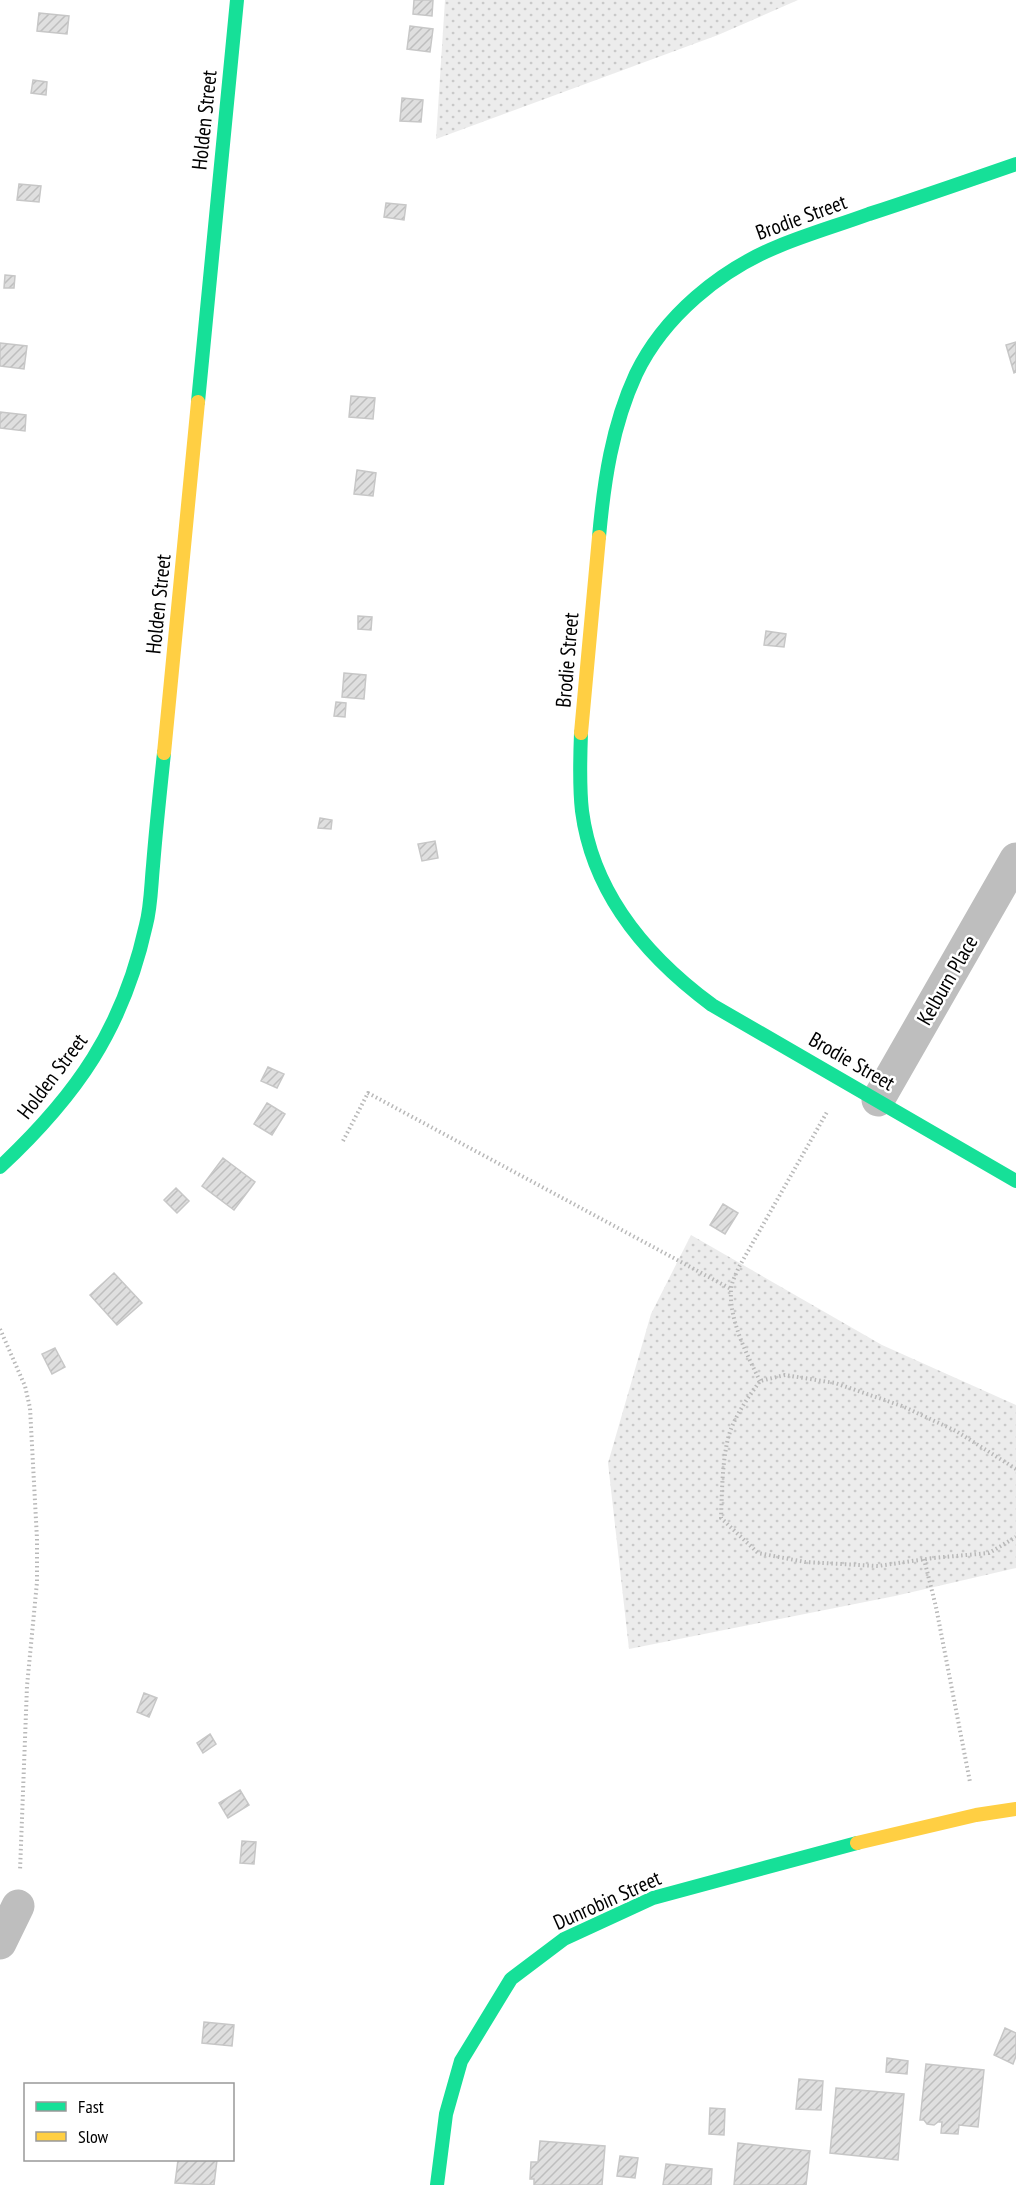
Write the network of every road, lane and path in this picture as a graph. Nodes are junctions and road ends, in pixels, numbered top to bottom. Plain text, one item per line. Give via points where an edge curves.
1 (237, 0) edge
2 (1016, 164) edge
3 (1016, 860) edge
4 (844, 1081) junction
5 (878, 1100) junction
6 (343, 1141) dead end
7 (0, 1167) edge
8 (1016, 1181) edge
9 (730, 1289) junction
10 (0, 1329) edge
11 (760, 1381) junction
12 (1016, 1468) edge
13 (1016, 1537) edge
14 (924, 1559) junction
15 (1016, 1809) edge
16 (976, 1815) junction
17 (18, 1906) joint
18 (0, 1943) edge
19 (437, 2185) edge

1 - 7 street, Holden Street via 147,923 123,1005 98,1053 40,1128
2 - 4 street, Brodie Street via 778,246 715,280 665,328 645,357 629,387 609,451 580,763 584,824 600,879 643,947 686,987
3 - 5 street, Kelburn Place
4 - 5 street, Brodie Street
4 - 9 path
5 - 8 street, Brodie Street
6 - 9 path via 368,1093
9 - 11 path via 735,1320
10 - 17 path via 25,1386 30,1408 37,1539
11 - 12 path via 785,1375 835,1383 902,1406 956,1431
11 - 14 path via 727,1441 721,1518 758,1553 805,1562 878,1566
13 - 14 path via 989,1553
14 - 16 path
15 - 16 street, Dunrobin Street
16 - 19 street, Dunrobin Street via 653,1898 564,1939 512,1979 461,2061 446,2114
17 - 18 street

